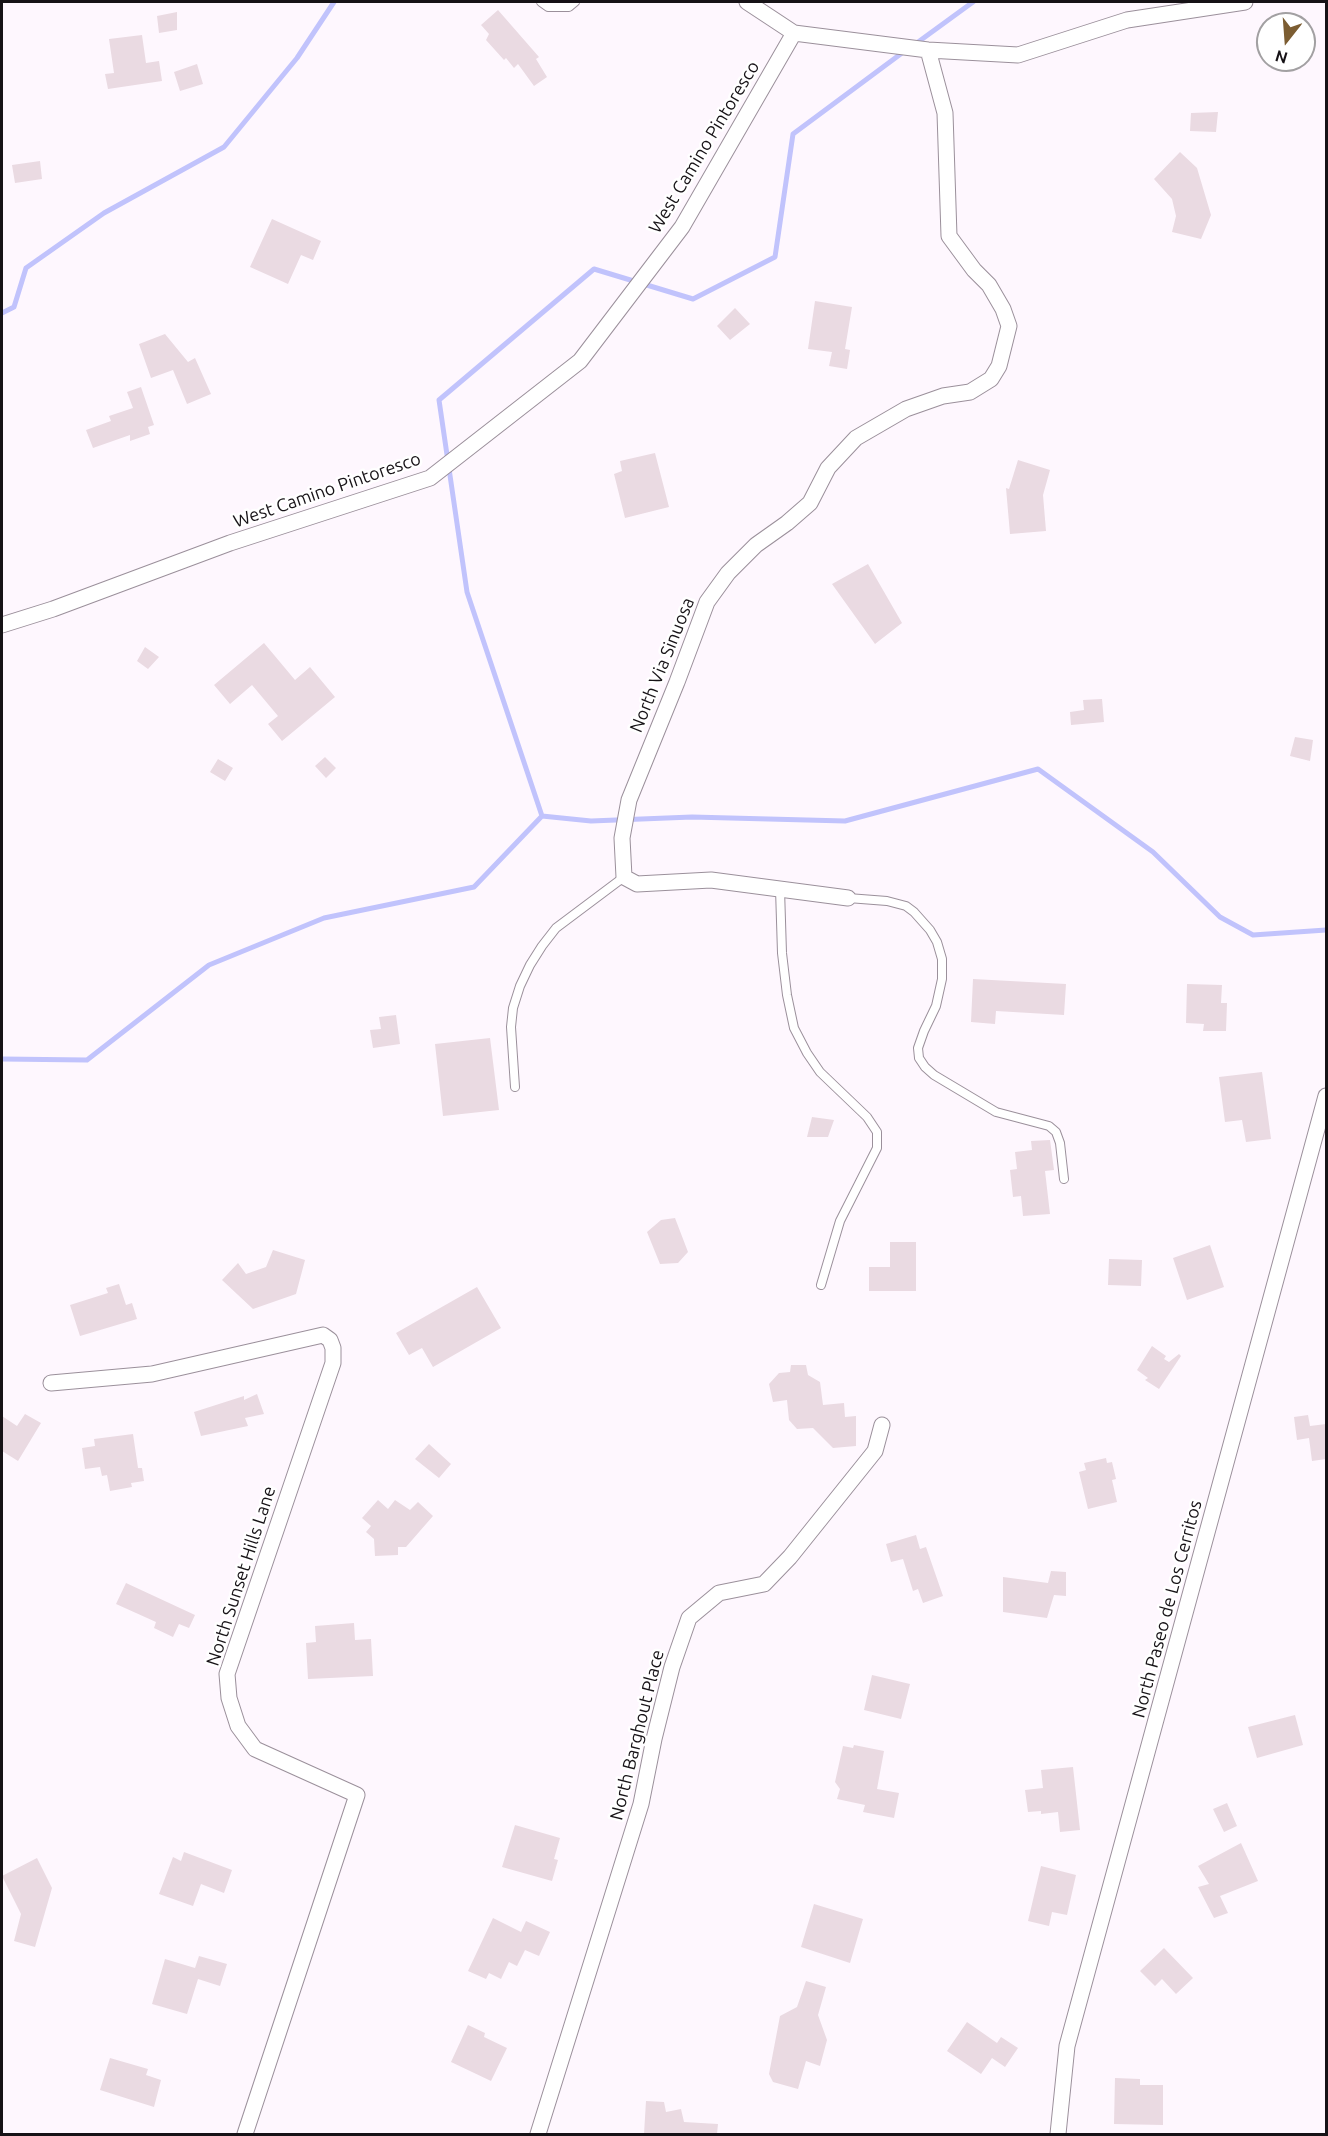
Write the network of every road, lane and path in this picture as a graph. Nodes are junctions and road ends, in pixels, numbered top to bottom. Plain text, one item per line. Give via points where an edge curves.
1 (541, 2) edge
2 (575, 2) edge
3 (747, 2) edge
4 (1245, 2) edge
5 (794, 33) junction
6 (928, 50) junction
7 (2, 625) edge
8 (624, 877) junction
9 (780, 889) junction
10 (848, 898) joint
11 (515, 1087) dead end
12 (1326, 1096) edge
13 (1064, 1179) dead end
14 (821, 1285) dead end
15 (51, 1383) dead end
16 (882, 1425) dead end
17 (245, 2134) edge
18 (538, 2134) edge
19 (1058, 2134) edge

1 - 2 lane via 548,7 569,7
3 - 5 street
4 - 6 street via 1127,20 1017,55
5 - 6 street
5 - 7 street, West Camino Pintoresco via 682,227 580,361 430,478 230,543
6 - 8 street, North Via Sinuosa via 945,113 949,236 989,285 1003,309 1009,326 999,366 991,379 970,392 943,396 906,409 856,438 828,468 810,503 756,545 706,602 629,800 622,838
8 - 9 street via 637,885 711,880
8 - 11 lane via 556,928 519,986 511,1027
9 - 10 street
9 - 14 lane via 787,995 794,1028 820,1072 867,1117 877,1132 877,1149 840,1221
10 - 13 lane via 906,906 930,930 942,959 942,979 936,1006 918,1048 919,1058 934,1075 996,1112 1049,1126 1060,1143
12 - 19 street, North Paseo de Los Cerritos via 1067,2046
15 - 17 street, North Sunset Hills Lane via 152,1374 322,1335 333,1347 333,1362 227,1674 229,1698 238,1726 255,1749 357,1795
16 - 18 street, North Barghout Place via 875,1451 764,1584 719,1593 689,1618 672,1667 641,1803

